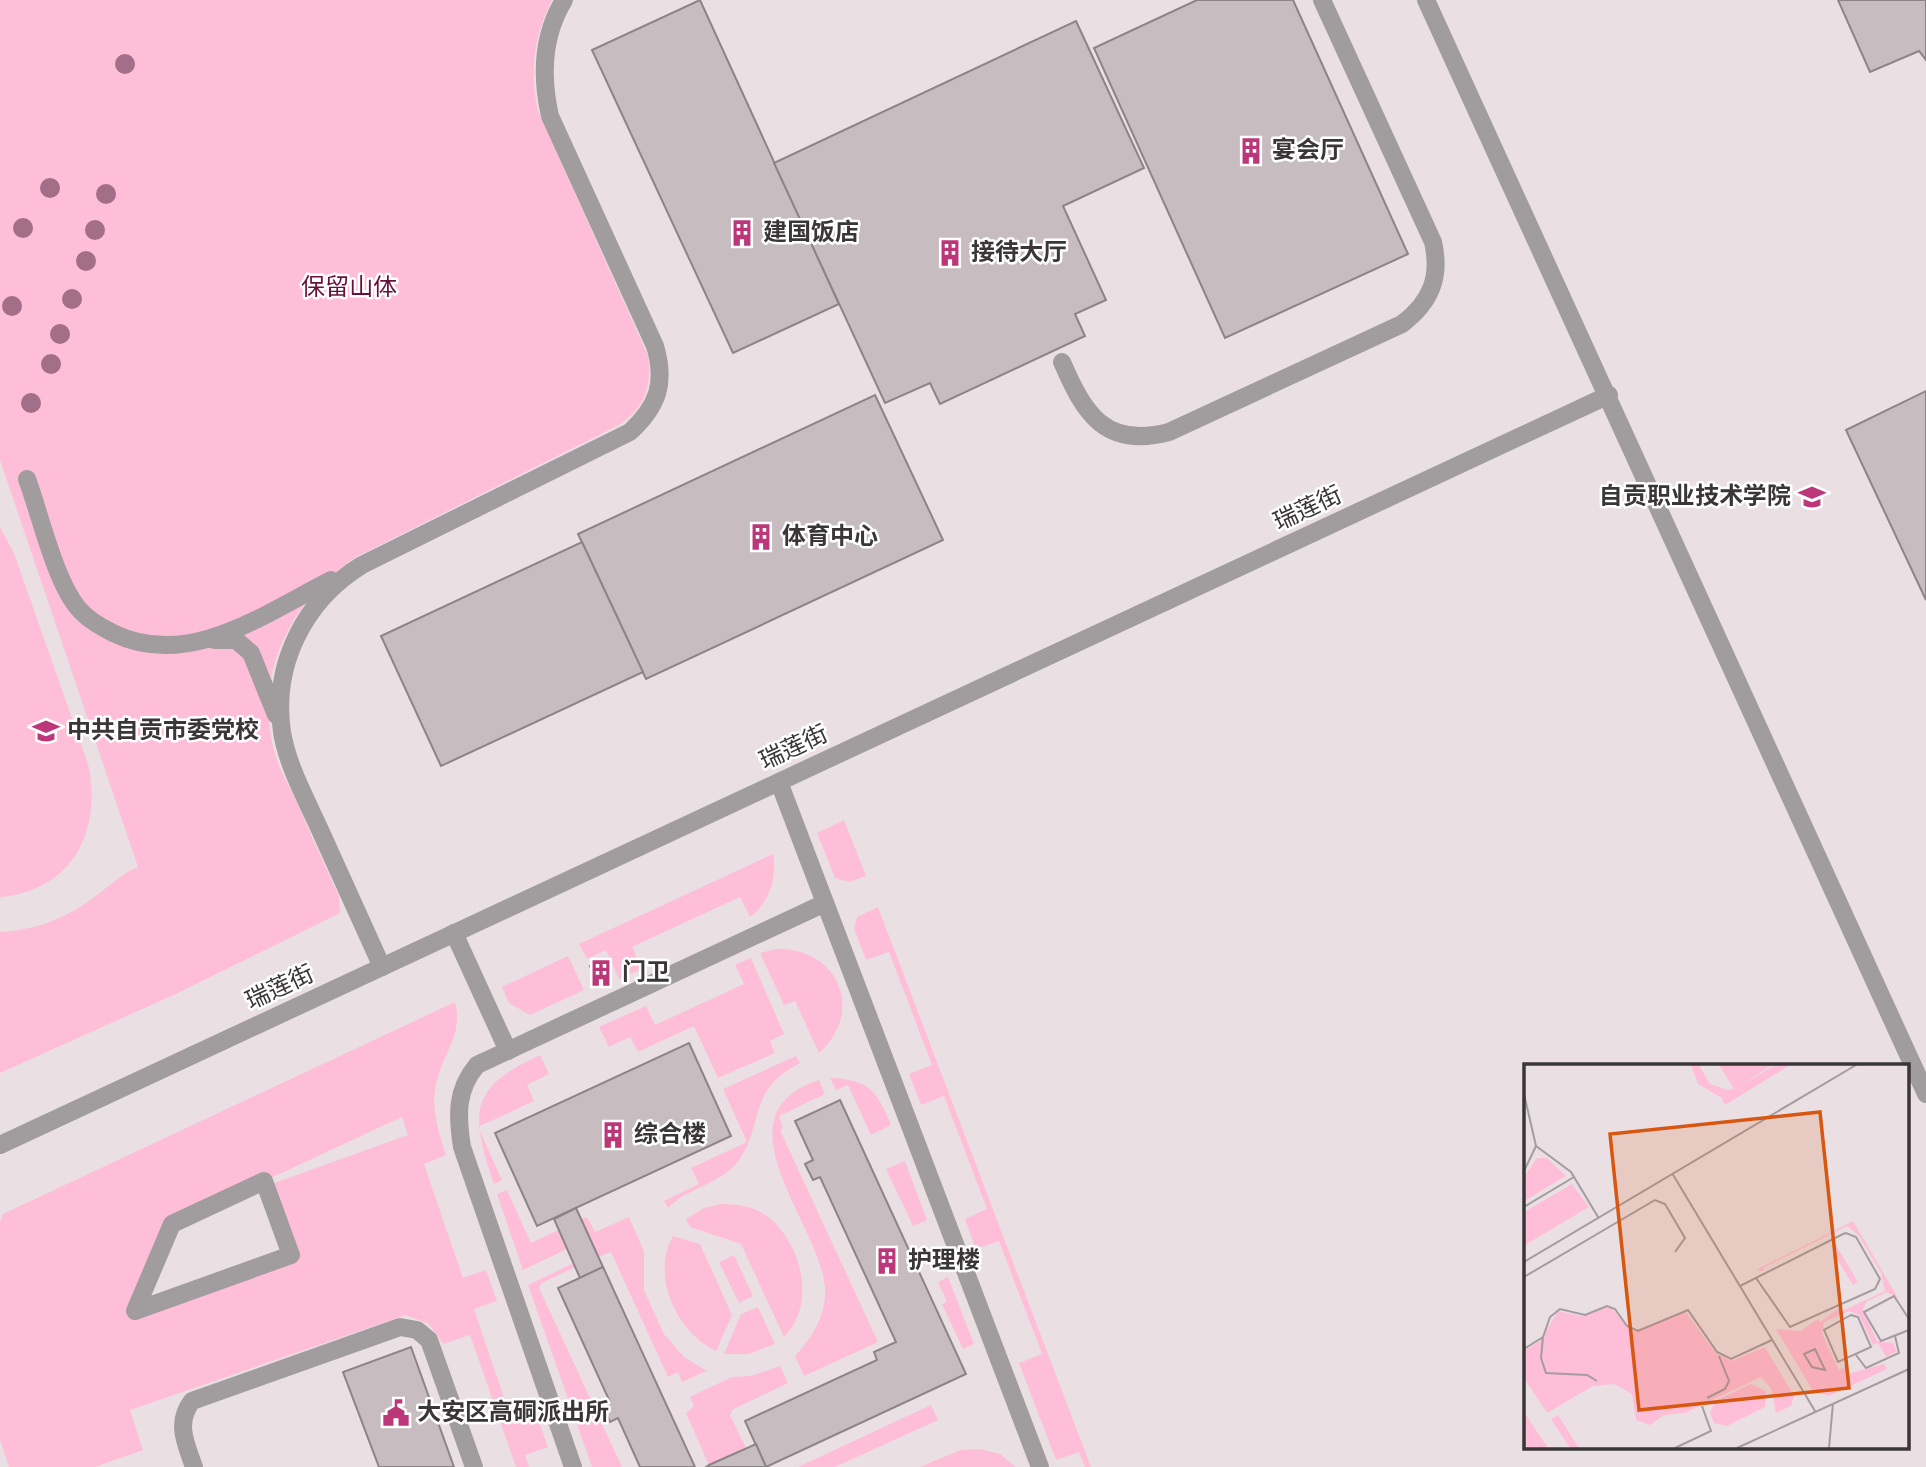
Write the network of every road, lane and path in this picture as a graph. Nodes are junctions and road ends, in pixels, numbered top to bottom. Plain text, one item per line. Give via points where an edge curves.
1 (564, 0) edge
2 (1322, 0) edge
3 (1426, 0) edge
4 (1062, 362) dead end
5 (1609, 396) junction
6 (27, 479) dead end
7 (362, 565) junction
8 (211, 640) junction
9 (282, 734) junction
10 (779, 782) junction
11 (825, 903) junction
12 (454, 933) junction
13 (382, 967) junction
14 (508, 1051) junction
15 (1926, 1094) edge
16 (0, 1145) edge
17 (264, 1181) joint
18 (194, 1467) edge
19 (474, 1467) edge
20 (573, 1467) edge
21 (1040, 1467) edge

1 - 7 street via 545,47 550,116 655,346 661,365 658,397 630,432
2 - 4 street via 1433,242 1437,262 1428,298 1402,324 1169,432 1149,437 1130,436 1090,417
3 - 5 street
5 - 10 street, 瑞莲街
5 - 15 street
6 - 8 street via 62,579 78,608 103,628 132,642 174,647
7 - 8 street
7 - 9 street via 330,588 304,620 284,671
8 - 9 street via 236,640 251,653
9 - 13 street via 294,772
10 - 11 street
10 - 12 street, 瑞莲街
11 - 14 street
11 - 21 street
12 - 13 street, 瑞莲街
12 - 14 street
13 - 16 street, 瑞莲街
14 - 20 street via 477,1065 466,1079 459,1098 462,1147
17 - 17 street via 291,1255 135,1311 172,1224
18 - 19 street via 183,1434 186,1409 192,1401 400,1327 417,1330 433,1347

